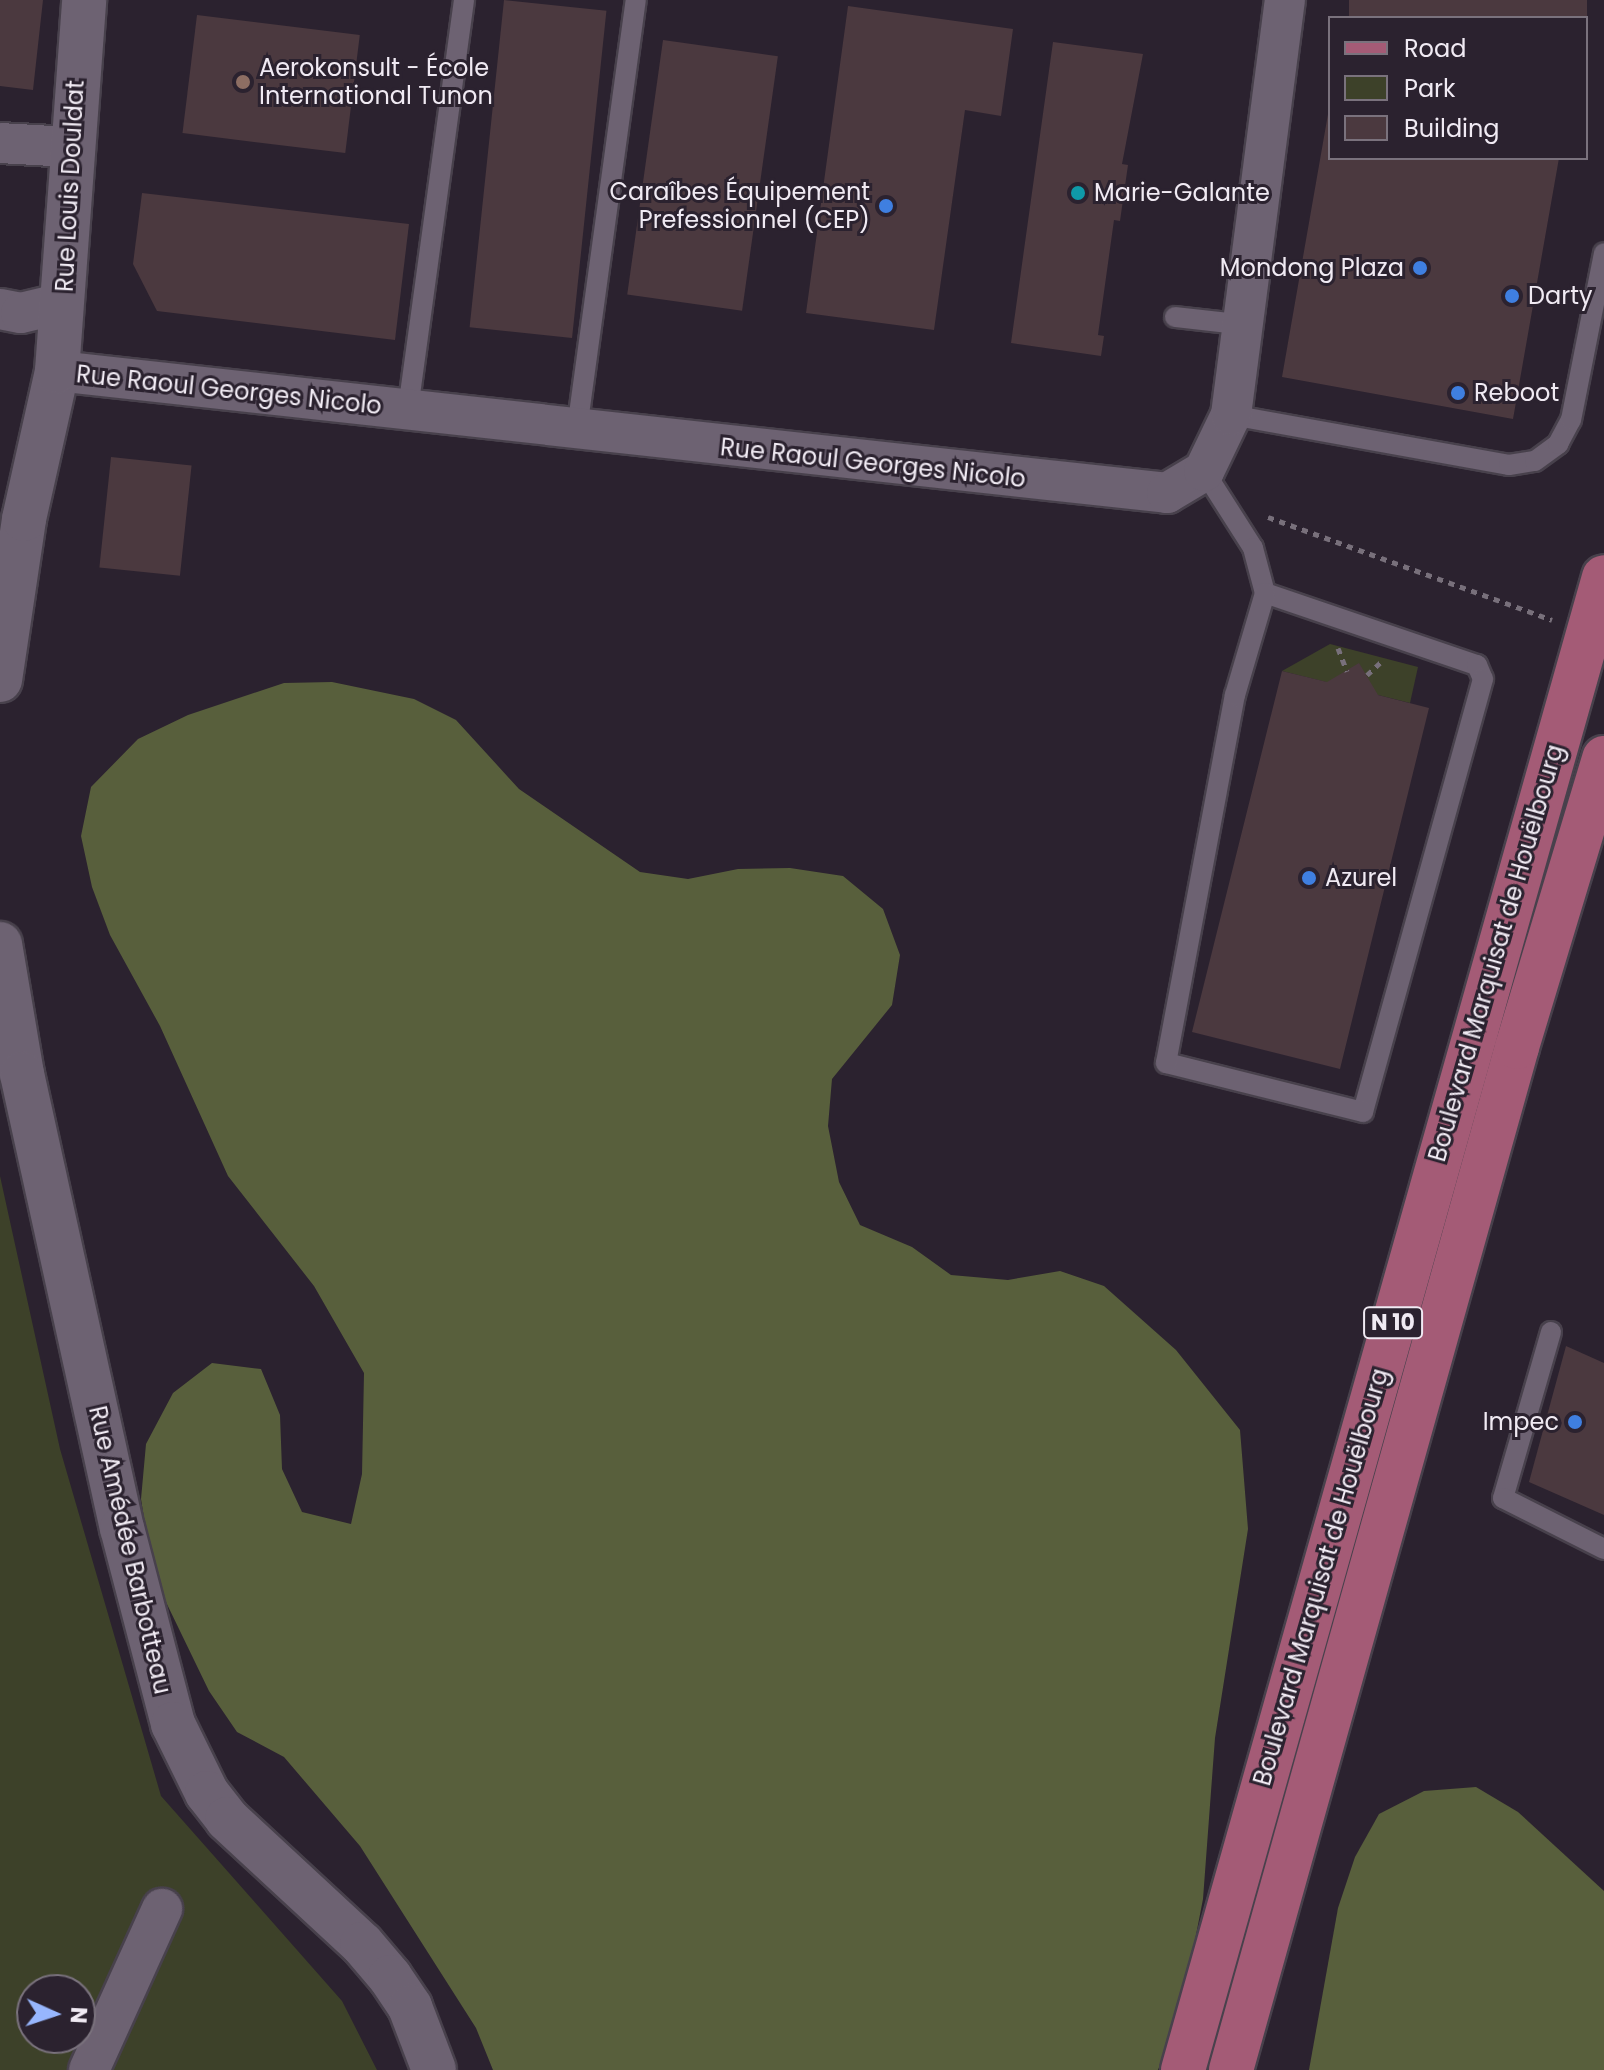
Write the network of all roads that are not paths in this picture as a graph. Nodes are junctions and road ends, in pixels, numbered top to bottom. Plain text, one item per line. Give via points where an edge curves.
1 (84, 0) edge
2 (464, 0) edge
3 (636, 0) edge
4 (1285, 0) edge
5 (0, 143) edge
6 (70, 147) junction
7 (1604, 253) edge
8 (63, 303) junction
9 (0, 309) edge
10 (1175, 317) dead end
11 (1246, 325) junction
12 (57, 371) junction
13 (408, 409) junction
14 (1231, 415) junction
15 (577, 429) junction
16 (1213, 485) junction
17 (1604, 577) edge
18 (1265, 593) junction
19 (0, 680) edge
20 (1604, 758) edge
21 (0, 944) edge
22 (1551, 1332) dead end
23 (1604, 1549) edge
24 (162, 1909) dead end
25 (89, 2070) edge
26 (434, 2070) edge
27 (1183, 2070) edge
28 (1231, 2070) edge

1 - 6 street, Rue Louis Douldat
2 - 13 lane
3 - 15 lane
4 - 11 street
5 - 6 street
6 - 8 street, Rue Louis Douldat
7 - 14 lane via 1571,420 1558,444 1535,461 1509,465
8 - 9 street via 21,313
8 - 12 street, Rue Louis Douldat
10 - 11 lane
11 - 14 street
12 - 13 street, Rue Raoul Georges Nicolo
12 - 19 street via 24,519
13 - 15 street, Rue Raoul Georges Nicolo
14 - 16 street
15 - 16 street, Rue Raoul Georges Nicolo via 1107,490 1167,493
16 - 18 lane via 1253,548
17 - 27 main road, Boulevard Marquisat de Houëlbourg / N 10
18 - 18 lane via 1477,665 1483,679 1363,1112 1166,1063 1235,695
20 - 28 main road, Boulevard Marquisat de Houëlbourg / N 10 via 1517,1047
21 - 26 street, Rue Amédée Barbotteau via 22,1074 115,1498 150,1653 173,1724 207,1793 227,1819 362,1944 390,1977 410,2007
22 - 23 lane via 1503,1498
24 - 25 street

